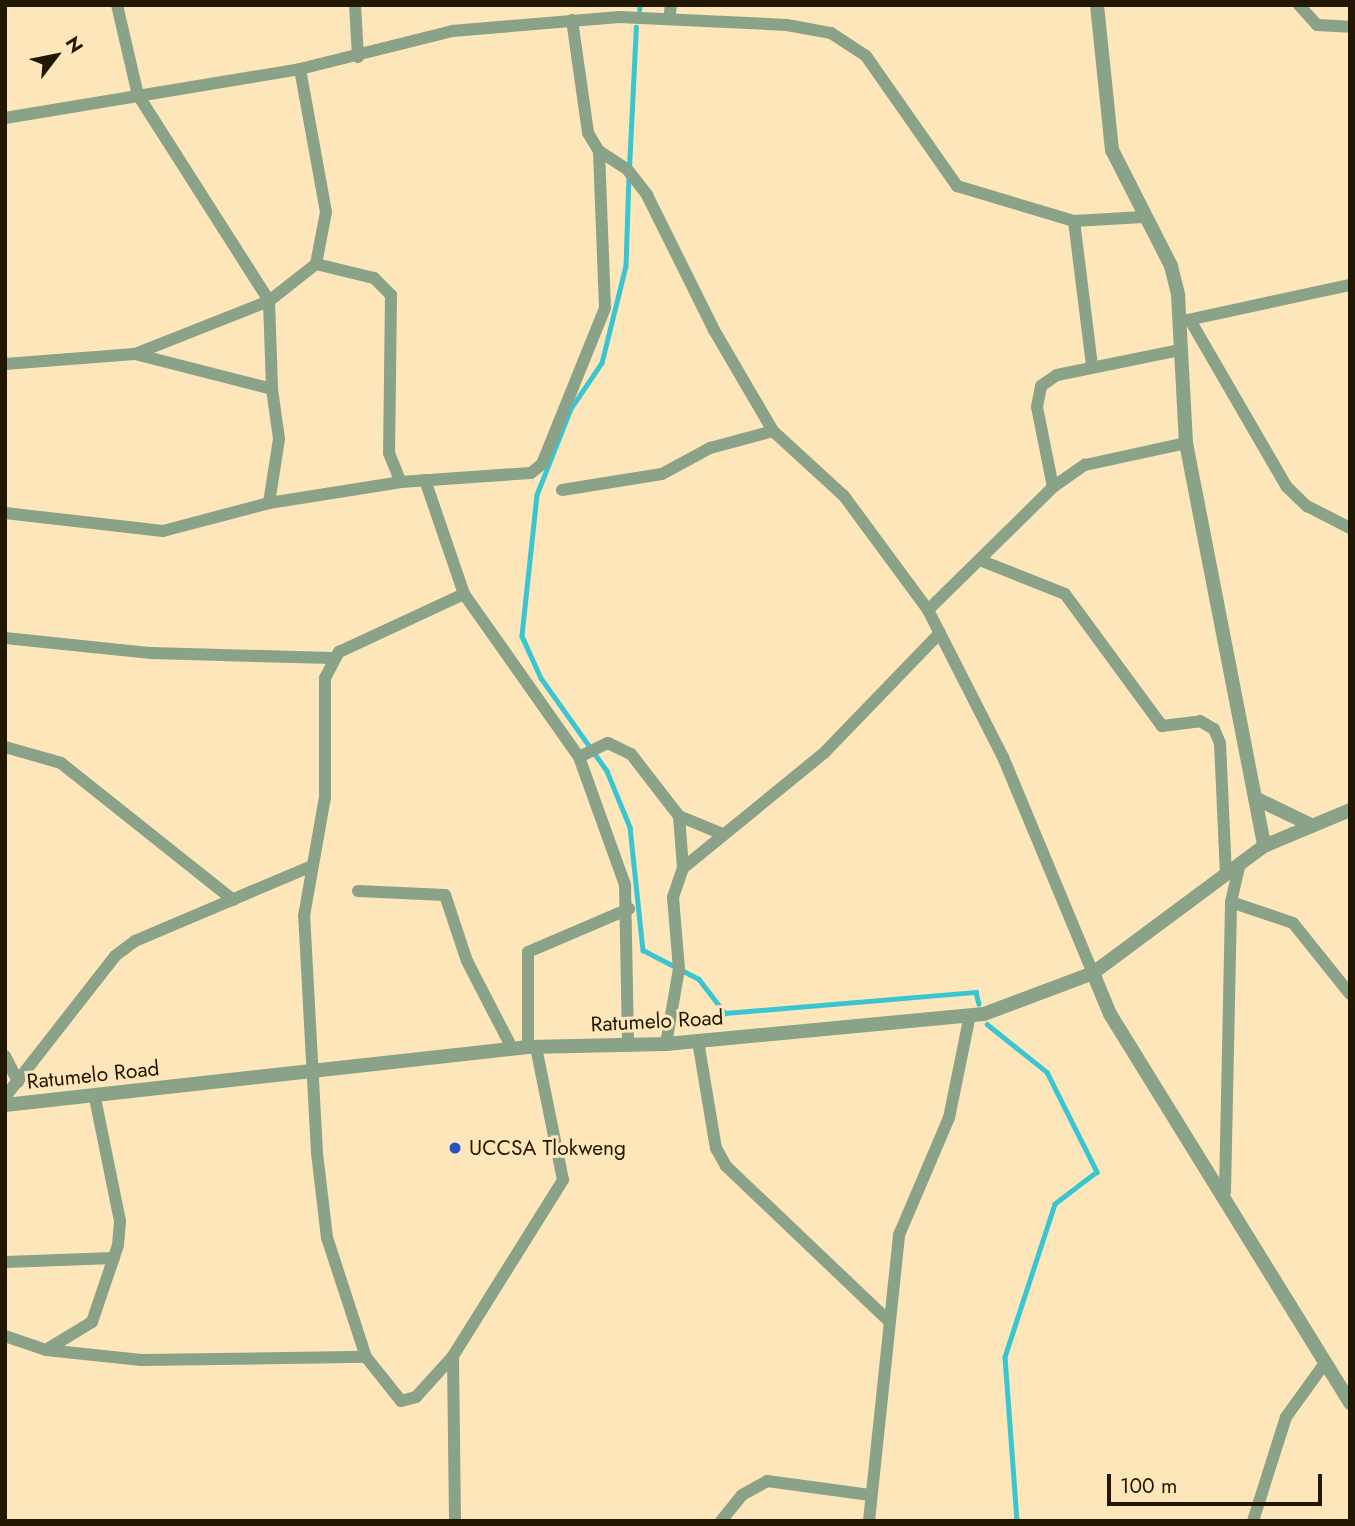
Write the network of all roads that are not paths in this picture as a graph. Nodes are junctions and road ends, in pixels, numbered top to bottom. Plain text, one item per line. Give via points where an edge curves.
1 (117, 5) edge
2 (355, 5) edge
3 (671, 5) edge
4 (1097, 5) edge
5 (1300, 5) edge
6 (616, 11) edge
7 (669, 19) junction
8 (572, 20) junction
9 (1350, 27) edge
10 (358, 57) junction
11 (300, 69) junction
12 (138, 95) junction
13 (5, 118) edge
14 (599, 151) junction
15 (1143, 217) junction
16 (1074, 221) junction
17 (316, 264) junction
18 (1350, 285) edge
19 (269, 301) junction
20 (1184, 321) junction
21 (1180, 350) junction
22 (135, 354) junction
23 (6, 364) edge
24 (1092, 366) junction
25 (272, 389) junction
26 (774, 431) junction
27 (1186, 443) junction
28 (425, 480) junction
29 (401, 482) junction
30 (1053, 487) junction
31 (562, 490) dead end
32 (269, 503) junction
33 (5, 513) edge
34 (1350, 528) edge
35 (982, 561) junction
36 (464, 594) junction
37 (928, 610) junction
38 (940, 633) junction
39 (5, 638) edge
40 (332, 657) junction
41 (5, 747) edge
42 (579, 757) junction
43 (1255, 798) junction
44 (1350, 810) edge
45 (679, 816) junction
46 (1309, 824) junction
47 (720, 833) junction
48 (1265, 846) junction
49 (1240, 863) junction
50 (309, 867) junction
51 (683, 868) junction
52 (1226, 873) junction
53 (358, 891) dead end
54 (233, 900) junction
55 (1231, 902) junction
56 (629, 909) junction
57 (1093, 973) junction
58 (1350, 994) edge
59 (970, 1015) junction
60 (698, 1041) junction
61 (666, 1044) junction
62 (628, 1046) junction
63 (532, 1047) junction
64 (512, 1048) junction
65 (5, 1056) edge
66 (314, 1070) junction
67 (19, 1082) junction
68 (5, 1097) edge
69 (95, 1098) junction
70 (5, 1105) edge
71 (1225, 1192) junction
72 (114, 1258) junction
73 (5, 1262) edge
74 (889, 1321) junction
75 (5, 1336) edge
76 (46, 1350) junction
77 (453, 1356) junction
78 (366, 1357) junction
79 (1325, 1363) junction
80 (1350, 1403) edge
81 (870, 1495) junction
82 (1261, 1503) junction
83 (455, 1521) edge
84 (721, 1521) edge
85 (869, 1521) edge
86 (1253, 1521) edge
87 (1267, 1521) edge

1 - 12 street
2 - 10 street
3 - 7 street
4 - 15 street via 1112,150
5 - 9 street via 1317,24
6 - 7 street
6 - 8 street
7 - 16 street via 786,24 843,38 875,68 957,186
8 - 10 street via 452,31
8 - 14 street via 580,110
10 - 11 street
11 - 12 street
11 - 17 street via 326,212
12 - 13 street
12 - 19 street
14 - 26 street via 627,169 647,195 714,330
14 - 28 street via 605,307 542,464 526,474
15 - 16 street
15 - 20 street via 1171,266
16 - 24 street
17 - 19 street
17 - 29 street via 374,278 390,295 389,453
18 - 20 street
19 - 22 street
19 - 25 street
20 - 21 street
20 - 34 street via 1287,487 1307,506
21 - 24 street
21 - 27 street
22 - 23 street
22 - 25 street
24 - 30 street via 1057,375 1037,396
25 - 32 street via 279,439
26 - 31 street via 710,448 662,474
26 - 37 street via 844,496
27 - 30 street via 1114,455
27 - 43 street
28 - 29 street
28 - 36 street
29 - 32 street
30 - 35 street
32 - 33 street via 163,531
35 - 37 street
35 - 52 street via 1065,594 1162,726 1200,721 1214,729 1220,743
36 - 40 street
36 - 42 street
37 - 38 street
38 - 47 street via 824,753
38 - 57 street via 1003,757
39 - 40 street via 151,653
40 - 50 street via 325,678 324,797
41 - 54 street via 61,763
42 - 45 street via 608,743 631,754
42 - 56 street
43 - 46 street
43 - 48 street
44 - 46 street, Ratumelo Road
45 - 47 street
45 - 51 street
46 - 48 street, Ratumelo Road
47 - 51 street
48 - 49 street, Ratumelo Road
49 - 52 street, Ratumelo Road
49 - 55 street
50 - 54 street
50 - 66 street via 304,916
51 - 61 street via 673,897 679,969
52 - 57 street, Ratumelo Road
53 - 64 street via 445,895 467,961
54 - 67 street via 135,940 115,956
55 - 58 street via 1293,923
55 - 71 street
56 - 62 street
56 - 63 street via 528,952
57 - 59 street, Ratumelo Road via 1022,1004
57 - 71 street via 1110,1014
59 - 60 street, Ratumelo Road
59 - 74 street via 949,1118 899,1235
60 - 61 street, Ratumelo Road
60 - 74 street via 716,1148 726,1166
61 - 62 street, Ratumelo Road
62 - 63 street, Ratumelo Road
63 - 64 street, Ratumelo Road
63 - 77 street via 563,1180
64 - 66 street, Ratumelo Road
65 - 67 street
66 - 69 street, Ratumelo Road
66 - 78 street via 327,1238
67 - 68 street
69 - 70 street, Ratumelo Road
69 - 72 street via 120,1220
71 - 79 street
72 - 73 street
72 - 76 street via 92,1322
74 - 81 street
75 - 76 street
76 - 78 street via 141,1360
77 - 78 street via 416,1397 401,1401
77 - 83 street
79 - 80 street
79 - 82 street via 1286,1417
81 - 84 street via 767,1481 742,1495
81 - 85 street
82 - 86 street
82 - 87 street

